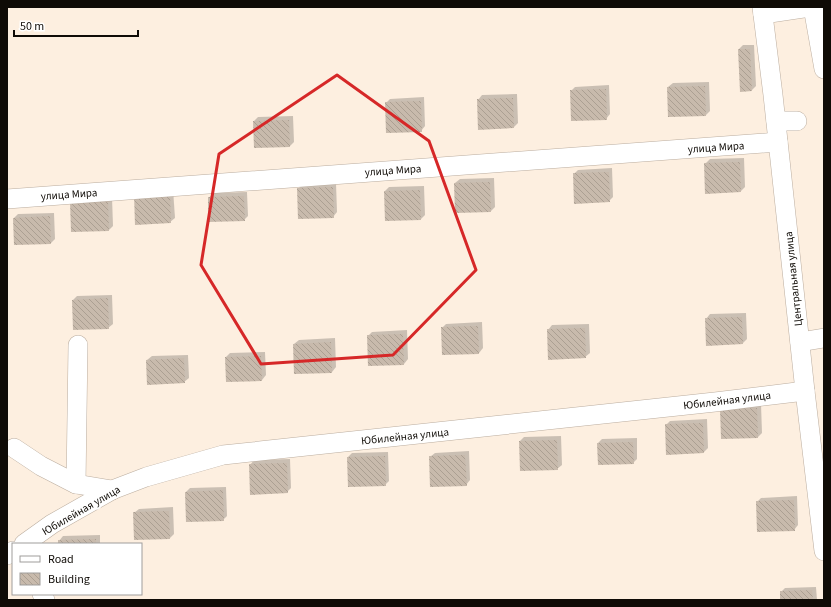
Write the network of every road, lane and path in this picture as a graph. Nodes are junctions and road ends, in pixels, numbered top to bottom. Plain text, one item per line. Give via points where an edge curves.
1 (812, 7) edge
2 (763, 10) edge
3 (824, 69) edge
4 (776, 121) junction
5 (797, 121) dead end
6 (778, 142) junction
7 (7, 199) edge
8 (824, 338) edge
9 (800, 342) junction
10 (78, 345) dead end
11 (805, 391) junction
12 (14, 448) dead end
13 (76, 484) junction
14 (112, 490) junction
15 (25, 543) edge
16 (824, 551) edge

1 - 2 street
1 - 3 street
2 - 4 street, Центральная улица
4 - 5 street
4 - 6 street, Центральная улица
6 - 7 street, улица Мира
6 - 9 street, Центральная улица
8 - 9 street
9 - 11 street, Центральная улица
10 - 13 street
11 - 14 street, Юбилейная улица via 223,455 146,477
11 - 16 street, Центральная улица
12 - 13 street via 41,466
13 - 14 street
14 - 15 street, Юбилейная улица via 52,524

